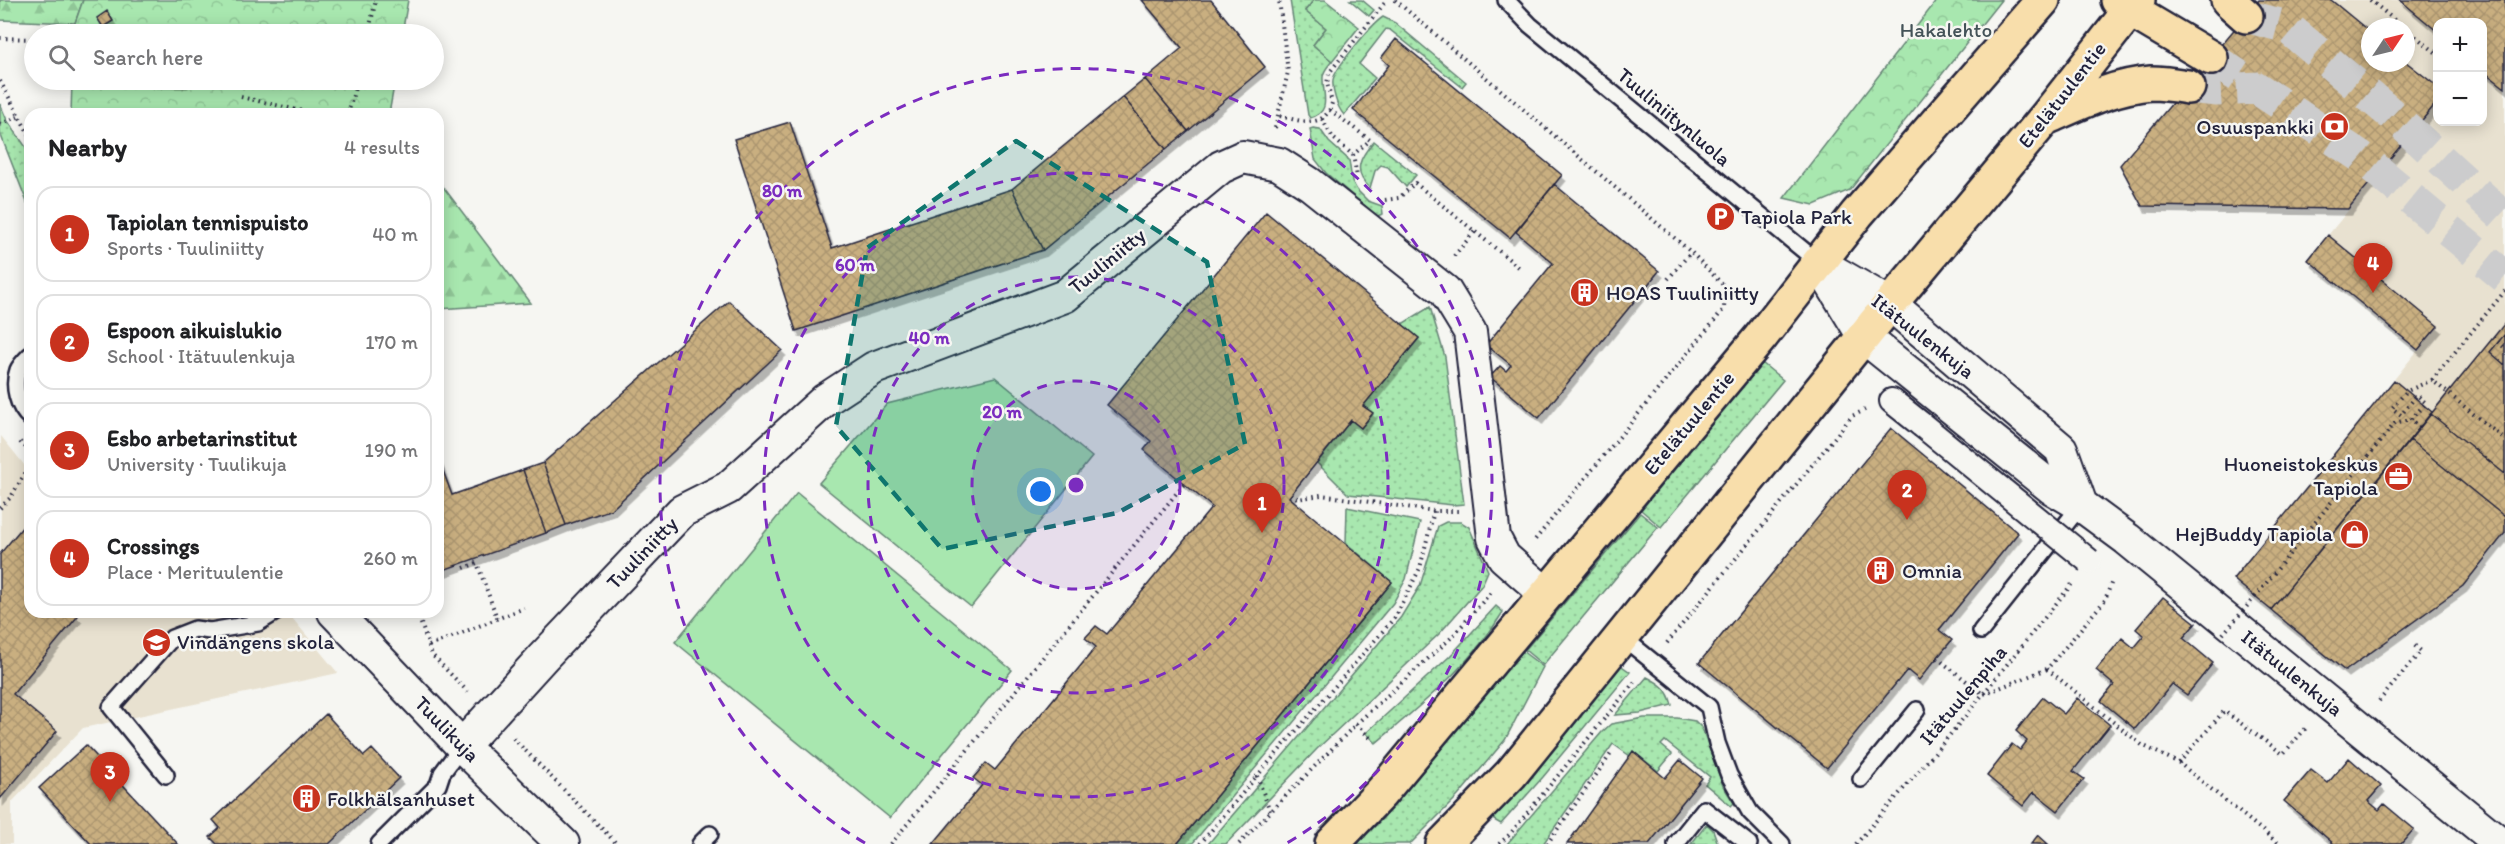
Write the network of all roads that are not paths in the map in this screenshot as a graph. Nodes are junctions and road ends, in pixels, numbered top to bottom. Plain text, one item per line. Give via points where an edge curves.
1 (1506, 0) edge
2 (2043, 0) edge
3 (2129, 3) edge
4 (2211, 58) tunnel mouth
5 (2188, 87) tunnel mouth
6 (2046, 117) junction
7 (1819, 263) junction
8 (1890, 304) junction
9 (1864, 337) junction
10 (24, 362) edge
11 (1892, 401) road end
12 (24, 413) edge
13 (2081, 505) junction
14 (2089, 561) road end
15 (1546, 594) junction
16 (266, 618) edge
17 (340, 618) edge
18 (1981, 631) dead end
19 (1621, 636) junction
20 (1917, 710) dead end
21 (462, 746) junction
22 (166, 776) dead end
23 (1861, 779) dead end
24 (379, 844) edge
25 (563, 844) edge
26 (1332, 844) edge
27 (1443, 844) edge
28 (1676, 844) edge
29 (1749, 844) edge
30 (1782, 844) edge
31 (2501, 844) edge

1 - 7 lane, Tuuliniitynluola via 1530,25
2 - 7 main road, Etelätuulentie
3 - 4 main road
3 - 6 main road, Etelätuulentie
5 - 6 main road via 2153,83 2127,86
6 - 8 main road, Etelätuulentie
7 - 8 street, Itätuulenkuja
7 - 9 street, Itätuulenkuja
7 - 15 main road, Etelätuulentie
8 - 9 main road, Etelätuulentie
8 - 13 street, Itätuulenkuja via 2061,449
9 - 13 street, Itätuulenkuja via 2052,488
9 - 19 main road, Etelätuulentie
10 - 12 lane via 18,369 16,388
11 - 14 street, bridge
13 - 18 lane
13 - 31 street, Itätuulenkuja via 2137,546
15 - 21 street, Tuuliniitty via 1498,549 1470,332 1445,291 1310,184 1279,164 1243,158 1221,167 1065,296 874,368 825,400 728,488 682,511
15 - 26 main road, Etelätuulentie via 1381,793
16 - 22 lane via 258,623 210,631 195,629 172,638 111,707
17 - 21 street, Tuulikuja
19 - 27 main road, Etelätuulentie via 1511,774
19 - 30 lane via 1709,707 1729,775 1750,812
20 - 23 lane
21 - 24 lane via 438,785
21 - 25 street, Tuulikuja
28 - 29 lane via 1704,809

